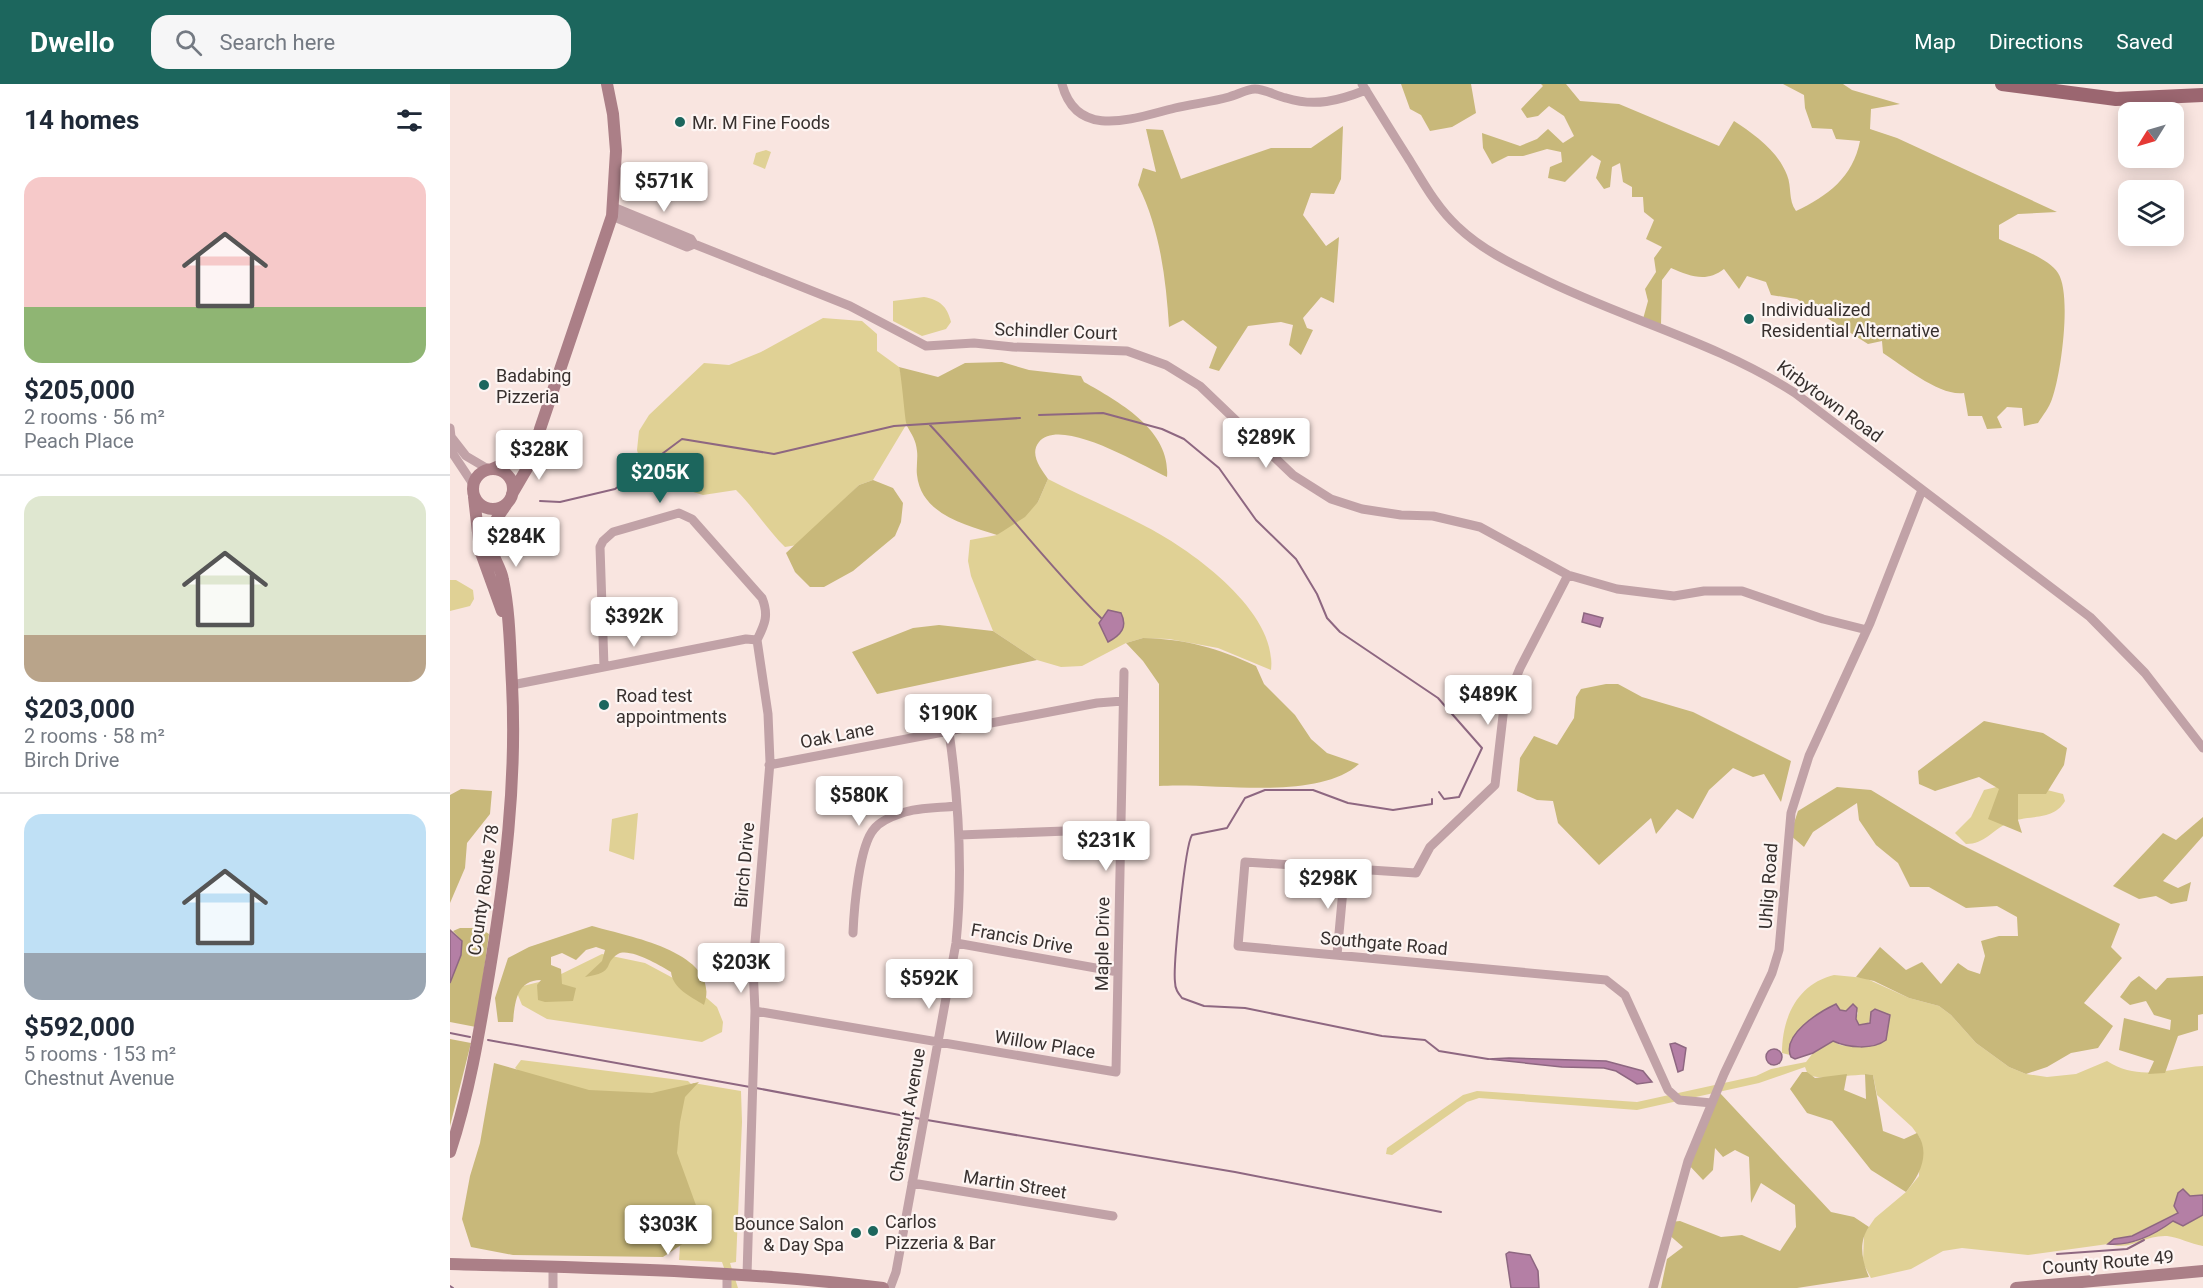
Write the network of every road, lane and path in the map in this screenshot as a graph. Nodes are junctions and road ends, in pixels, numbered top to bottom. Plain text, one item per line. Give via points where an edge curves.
1 (607, 84) edge
2 (1062, 84) edge
3 (2002, 84) edge
4 (1256, 87) edge
5 (1364, 87) edge
6 (2203, 95) edge
7 (612, 211) junction
8 (540, 429) junction
9 (451, 434) edge
10 (490, 469) junction
11 (1922, 490) junction
12 (473, 491) junction
13 (509, 499) junction
14 (1568, 575) junction
15 (507, 629) junction
16 (1867, 630) junction
17 (757, 640) junction
18 (604, 667) junction
19 (1124, 672) dead end
20 (512, 685) junction
21 (1123, 700) junction
22 (949, 732) junction
23 (2203, 748) edge
24 (769, 765) junction
25 (957, 806) junction
26 (1120, 829) junction
27 (959, 835) junction
28 (1345, 868) junction
29 (853, 933) dead end
30 (956, 943) junction
31 (1337, 955) junction
32 (1118, 972) junction
33 (755, 1011) junction
34 (936, 1043) junction
35 (1116, 1072) joint
36 (1712, 1103) junction
37 (450, 1152) edge
38 (912, 1183) junction
39 (1113, 1216) dead end
40 (450, 1264) edge
41 (553, 1267) junction
42 (2203, 1271) edge
43 (726, 1274) junction
44 (747, 1275) junction
45 (553, 1288) edge
46 (726, 1288) edge
47 (883, 1288) edge
48 (890, 1288) edge
49 (1653, 1288) edge
50 (2016, 1288) edge

1 - 7 street via 616,151
2 - 4 street via 1069,103 1080,113 1106,122 1226,98
3 - 6 main road via 2116,99
4 - 5 street via 1317,104 1345,98
5 - 11 street, Kirbytown Road via 1434,199 1468,236 1497,256 1564,290 1767,375 1817,408
7 - 8 street
7 - 14 street, Schindler Court via 687,247 694,244 850,306 926,346 974,343 1127,351 1156,362 1200,386 1293,476 1331,499 1362,509 1401,516 1432,516 1480,527
8 - 10 street via 523,453
8 - 13 street, County Route 78 via 536,453
9 - 10 street via 466,456
9 - 12 street via 456,461
10 - 12 street via 478,475
10 - 13 street via 508,476
11 - 16 street, Uhlig Road
11 - 23 street, Kirbytown Road via 2097,623 2145,673
12 - 13 street via 488,509
12 - 15 street, County Route 78 via 480,550
13 - 15 street, County Route 78 via 493,525 490,543 503,578
14 - 16 street, Schindler Court via 1646,594 1742,591
14 - 28 street, Southgate Road via 1504,707 1495,785 1430,847 1416,873
15 - 20 street, County Route 78
16 - 36 street, Uhlig Road via 1809,756 1795,798 1786,853 1779,950
17 - 18 street
17 - 18 street via 767,610 762,598 692,519 679,513 613,532 600,547
17 - 24 street, Birch Drive via 768,714
18 - 20 street
19 - 21 street, Maple Drive
20 - 37 street, County Route 78 via 511,808 501,902 466,1101
21 - 22 street, Oak Lane
21 - 26 street, Maple Drive
22 - 24 street, Oak Lane
22 - 25 street, Chestnut Avenue
24 - 33 street, Birch Drive via 753,967
25 - 27 street, Chestnut Avenue
25 - 29 street via 904,812 874,829 867,842 855,897
26 - 27 street
26 - 32 street, Maple Drive
27 - 30 street, Chestnut Avenue
28 - 31 street
28 - 31 street, Southgate Road via 1245,862 1238,945
30 - 32 street, Francis Drive
30 - 34 street, Chestnut Avenue
31 - 36 street, Southgate Road via 1606,981 1625,994 1668,1090 1679,1100
32 - 35 street, Maple Drive
33 - 34 street, Willow Place
33 - 44 street, Birch Drive
34 - 35 street, Willow Place
34 - 38 street, Chestnut Avenue
36 - 49 street, Uhlig Road via 1684,1172
38 - 39 street, Martin Street
38 - 48 street, Chestnut Avenue
40 - 41 street
41 - 43 street
41 - 45 street
42 - 50 street, County Route 49
43 - 44 street
43 - 46 street
44 - 47 street

